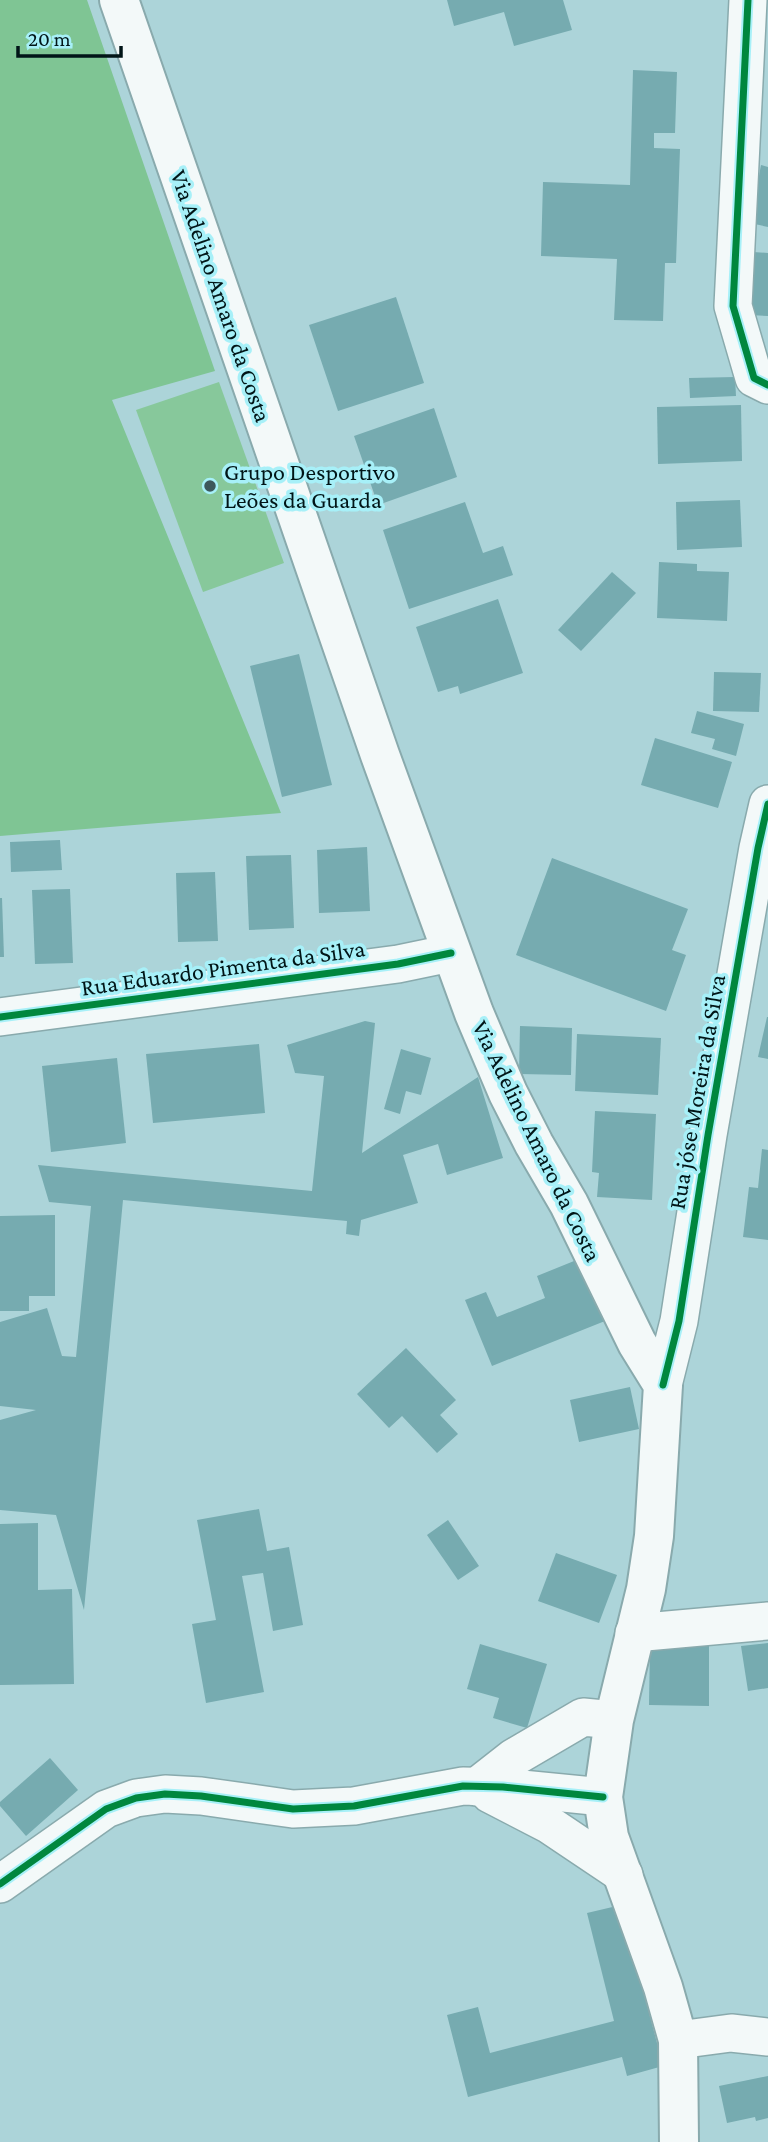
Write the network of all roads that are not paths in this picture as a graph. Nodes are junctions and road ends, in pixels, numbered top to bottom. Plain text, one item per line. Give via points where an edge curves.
1 (119, 0) edge
2 (748, 0) edge
3 (768, 385) edge
4 (768, 804) edge
5 (451, 953) junction
6 (0, 1017) edge
7 (663, 1385) junction
8 (768, 1622) edge
9 (634, 1633) junction
10 (614, 1720) junction
11 (476, 1787) junction
12 (603, 1797) junction
13 (624, 1875) junction
14 (0, 1884) edge
15 (768, 2037) edge
16 (678, 2040) junction
17 (678, 2142) edge

1 - 5 main road, Via Adelino Amaro da Costa
2 - 3 street via 733,306 754,378
4 - 7 street, Rua jóse Moreira da Silva via 679,1321
5 - 6 street, Rua Eduardo Pimenta da Silva
5 - 7 main road, Via Adelino Amaro da Costa via 508,1093
7 - 9 main road via 654,1536
8 - 9 street
9 - 10 main road
10 - 11 street via 583,1717 513,1758
10 - 12 main road
11 - 12 street
11 - 13 street via 548,1824
11 - 14 street via 354,1806 293,1809 189,1795 136,1798 106,1809
12 - 13 main road via 609,1837
13 - 16 main road
15 - 16 street via 731,2033
16 - 17 main road

